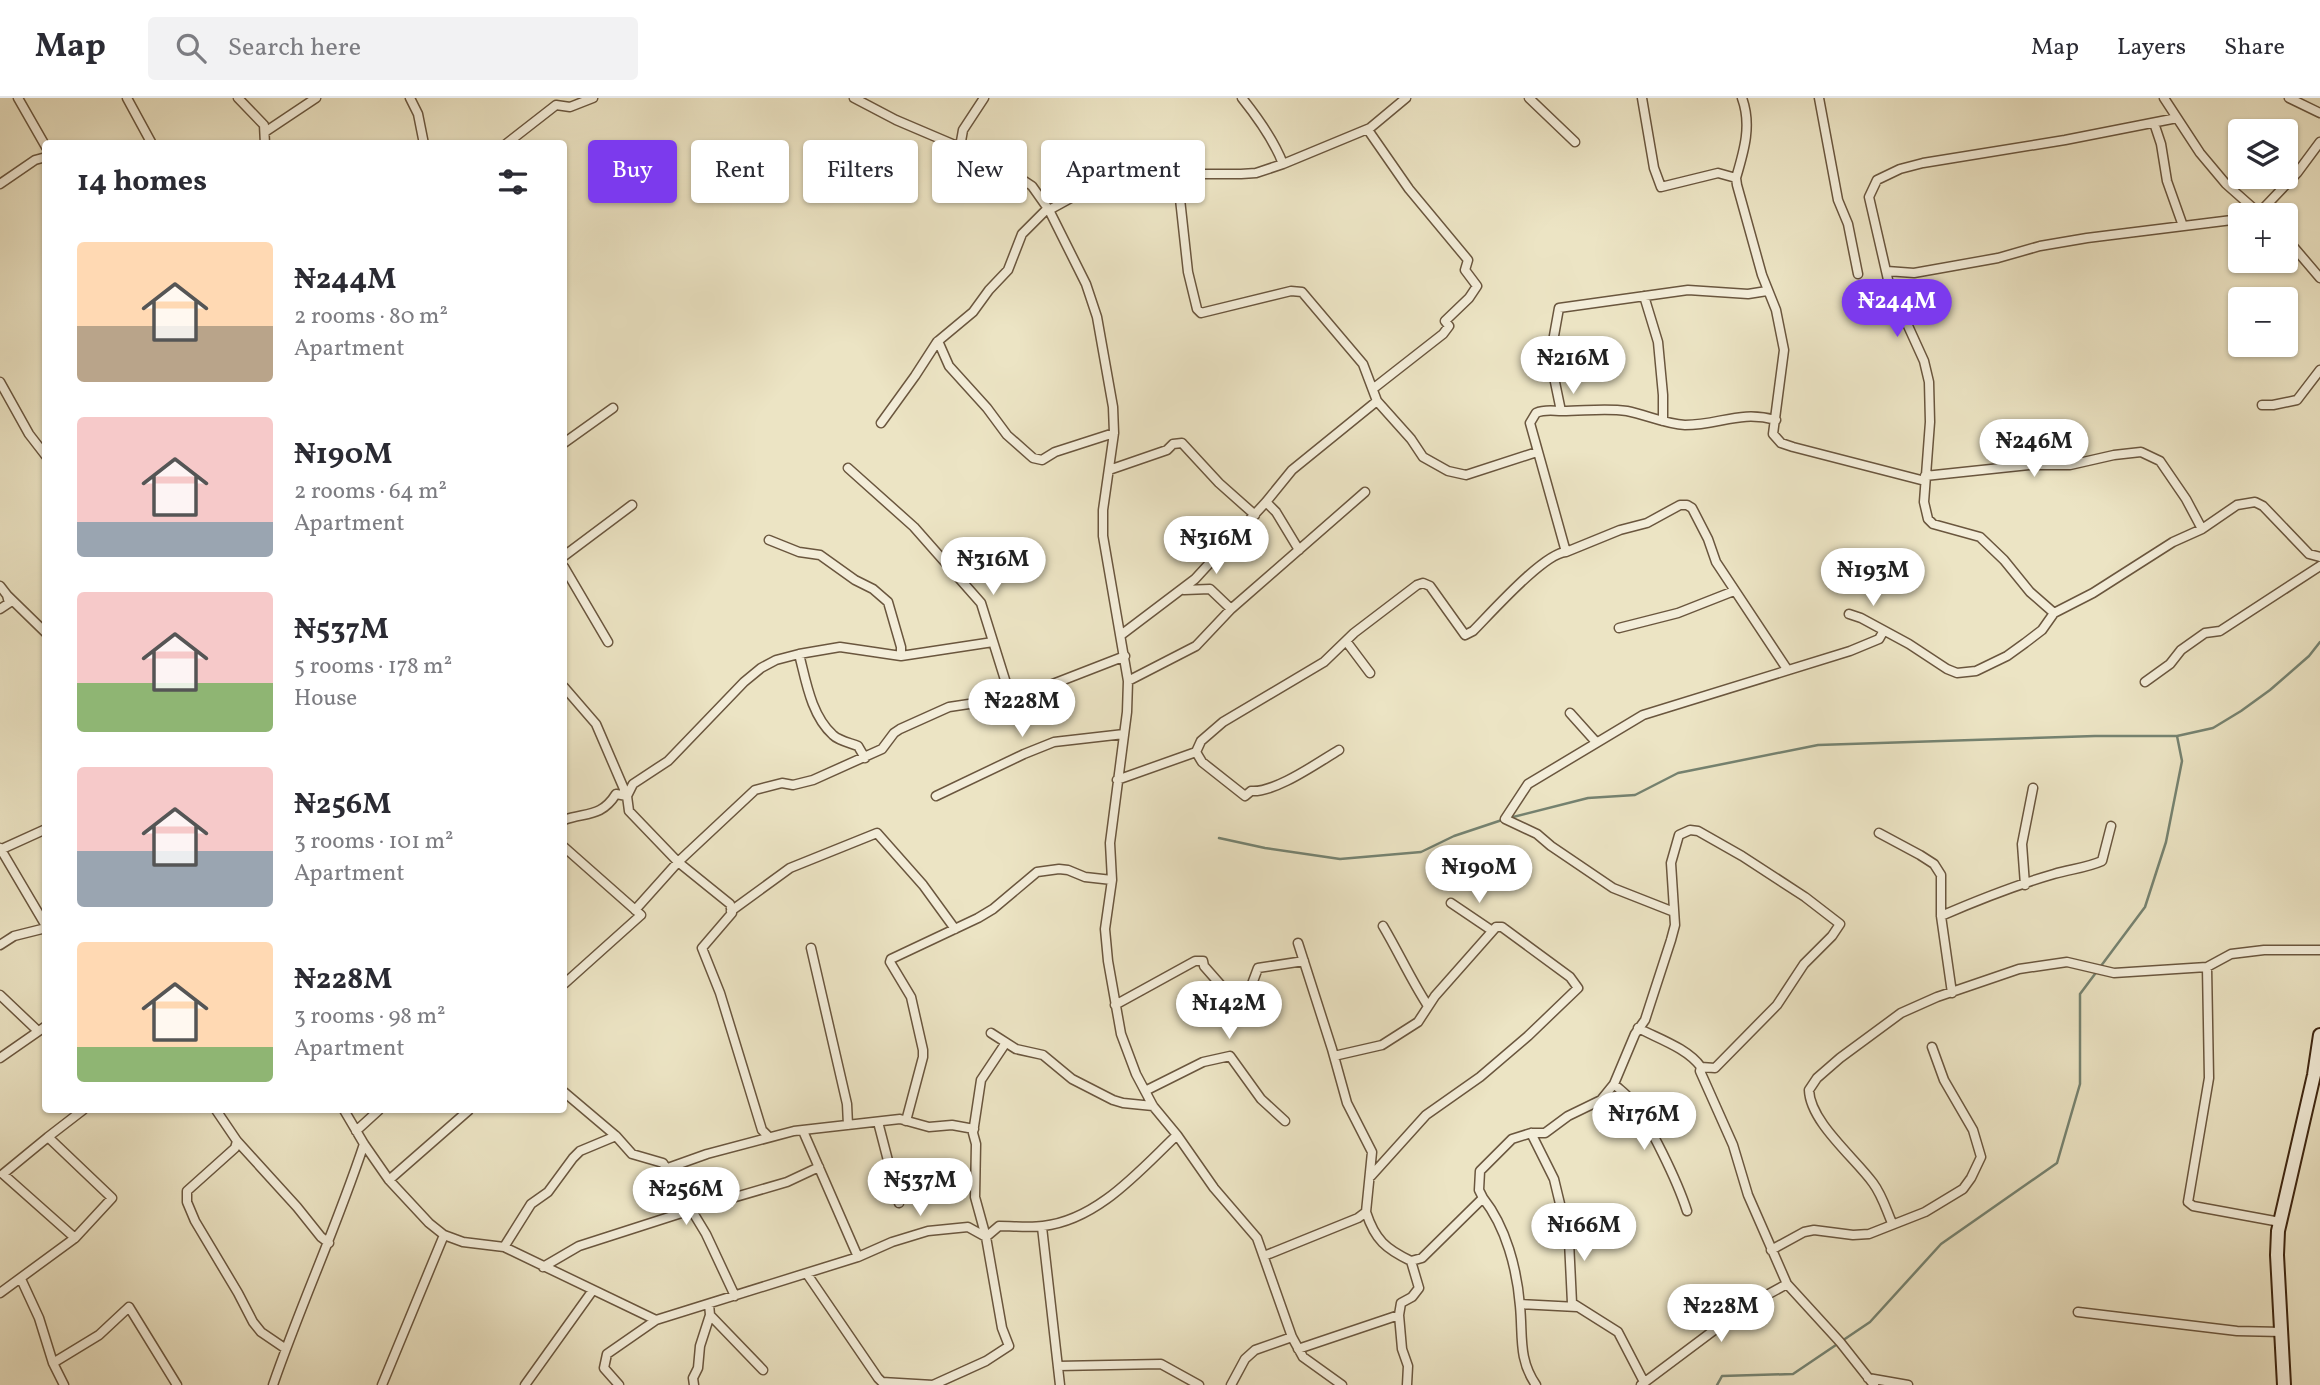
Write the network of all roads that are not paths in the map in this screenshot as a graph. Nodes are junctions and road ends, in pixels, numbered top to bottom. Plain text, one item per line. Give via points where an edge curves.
1 (19, 98) edge
2 (127, 98) edge
3 (238, 98) edge
4 (316, 98) edge
5 (410, 98) edge
6 (593, 98) edge
7 (854, 98) edge
8 (984, 98) edge
9 (1242, 98) edge
10 (1406, 98) edge
11 (1529, 98) edge
12 (1642, 98) edge
13 (1742, 98) edge
14 (1819, 98) edge
15 (2164, 98) edge
16 (2289, 98) edge
17 (2320, 113) edge
18 (2177, 118) junction
19 (2154, 123) junction
20 (1367, 130) junction
21 (265, 132) junction
22 (42, 140) edge
23 (150, 140) edge
24 (265, 140) edge
25 (423, 140) edge
26 (511, 140) edge
27 (945, 140) edge
28 (961, 140) edge
29 (1575, 142) dead end
30 (2320, 142) edge
31 (42, 158) edge
32 (1283, 164) junction
33 (1205, 175) edge
34 (1736, 178) junction
35 (1027, 183) edge
36 (0, 184) edge
37 (1061, 203) edge
38 (1180, 203) edge
39 (2248, 203) edge
40 (2270, 203) edge
41 (1049, 209) junction
42 (2228, 220) edge
43 (2183, 226) junction
44 (2298, 252) edge
45 (1888, 271) junction
46 (1858, 274) dead end
47 (2320, 278) edge
48 (1767, 291) junction
49 (1644, 296) junction
50 (938, 341) junction
51 (2320, 370) edge
52 (0, 382) edge
53 (1374, 388) junction
54 (3, 393) edge
55 (1377, 401) junction
56 (2262, 405) dead end
57 (613, 408) dead end
58 (1561, 411) junction
59 (1776, 420) junction
60 (1663, 421) junction
61 (881, 423) dead end
62 (1114, 433) junction
63 (567, 441) edge
64 (42, 451) edge
65 (1537, 452) junction
66 (848, 468) dead end
67 (1109, 470) junction
68 (1925, 478) junction
69 (1365, 492) dead end
70 (1266, 502) junction
71 (632, 505) dead end
72 (1255, 515) junction
73 (2202, 529) junction
74 (769, 540) dead end
75 (1299, 550) junction
76 (1566, 552) junction
77 (567, 553) edge
78 (2320, 557) edge
79 (2320, 566) edge
80 (567, 573) edge
81 (0, 586) edge
82 (1184, 590) junction
83 (1734, 590) junction
84 (7, 595) junction
85 (0, 609) edge
86 (1231, 609) junction
87 (2054, 613) junction
88 (1849, 614) dead end
89 (1619, 628) dead end
90 (42, 629) edge
91 (1883, 632) junction
92 (1121, 635) junction
93 (1346, 641) junction
94 (608, 642) dead end
95 (993, 642) junction
96 (799, 654) junction
97 (901, 656) junction
98 (1125, 656) junction
99 (1787, 669) junction
100 (1370, 673) dead end
101 (1128, 681) junction
102 (2145, 682) dead end
103 (567, 690) edge
104 (1009, 698) junction
105 (1570, 713) dead end
106 (1124, 734) junction
107 (1596, 742) junction
108 (1339, 750) dead end
109 (1196, 752) junction
110 (864, 758) junction
111 (1117, 780) junction
112 (2033, 788) dead end
113 (627, 796) junction
114 (936, 796) dead end
115 (567, 819) edge
116 (2111, 826) dead end
117 (42, 831) edge
118 (1879, 833) dead end
119 (1, 848) edge
120 (567, 850) edge
121 (678, 862) junction
122 (1112, 880) junction
123 (2025, 885) junction
124 (1451, 903) dead end
125 (635, 910) junction
126 (732, 911) junction
127 (1674, 912) junction
128 (1941, 916) junction
129 (42, 920) edge
130 (1383, 926) dead end
131 (42, 928) edge
132 (955, 929) junction
133 (1491, 930) junction
134 (1298, 943) dead end
135 (0, 945) edge
136 (811, 948) dead end
137 (2320, 950) edge
138 (1304, 961) junction
139 (2207, 967) junction
140 (567, 981) edge
141 (1952, 993) junction
142 (0, 995) edge
143 (1115, 1004) junction
144 (1428, 1006) junction
145 (42, 1028) edge
146 (1638, 1028) junction
147 (990, 1033) dead end
148 (2320, 1035) edge
149 (1004, 1044) junction
150 (1931, 1047) dead end
151 (1334, 1056) junction
152 (0, 1058) edge
153 (1700, 1067) junction
154 (1614, 1084) junction
155 (1145, 1091) junction
156 (567, 1095) edge
157 (1153, 1106) junction
158 (79, 1113) edge
159 (218, 1113) edge
160 (346, 1113) edge
161 (376, 1113) edge
162 (466, 1113) edge
163 (906, 1121) junction
164 (1285, 1121) dead end
165 (878, 1122) junction
166 (848, 1125) junction
167 (974, 1129) junction
168 (356, 1130) junction
169 (803, 1131) junction
170 (1531, 1133) junction
171 (1177, 1135) junction
172 (48, 1136) junction
173 (616, 1136) junction
174 (769, 1137) junction
175 (237, 1142) junction
176 (364, 1144) junction
177 (818, 1167) junction
178 (665, 1169) junction
179 (2, 1172) edge
180 (1371, 1176) junction
181 (389, 1180) junction
182 (1483, 1198) junction
183 (899, 1203) dead end
184 (691, 1210) junction
185 (1687, 1211) dead end
186 (1366, 1212) junction
187 (2280, 1222) junction
188 (1892, 1223) junction
189 (1041, 1227) junction
190 (444, 1235) junction
191 (986, 1237) junction
192 (75, 1238) junction
193 (329, 1243) junction
194 (504, 1247) junction
195 (1771, 1250) junction
196 (1264, 1256) junction
197 (858, 1257) junction
198 (1411, 1261) junction
199 (543, 1267) junction
200 (807, 1274) junction
201 (21, 1279) junction
202 (1787, 1284) junction
203 (593, 1290) junction
204 (0, 1293) edge
205 (735, 1296) junction
206 (709, 1304) junction
207 (1520, 1304) junction
208 (1577, 1307) junction
209 (2078, 1312) dead end
210 (710, 1315) junction
211 (1399, 1315) junction
212 (656, 1320) junction
213 (2282, 1332) junction
214 (1292, 1337) junction
215 (286, 1349) junction
216 (1298, 1349) junction
217 (53, 1363) junction
218 (1058, 1366) junction
219 (763, 1370) dead end
220 (1871, 1382) edge
221 (1643, 1383) edge
222 (64, 1385) edge
223 (177, 1385) edge
224 (274, 1385) edge
225 (382, 1385) edge
226 (525, 1385) edge
227 (619, 1385) edge
228 (694, 1385) edge
229 (933, 1385) edge
230 (1060, 1385) edge
231 (1199, 1385) edge
232 (1231, 1385) edge
233 (1342, 1385) edge
234 (1407, 1385) edge
235 (1536, 1385) edge
236 (1908, 1385) edge
237 (2284, 1385) edge

1 - 22 street
2 - 23 street
3 - 21 street via 264,125
4 - 21 street
5 - 25 street
6 - 26 street via 570,107 556,105
7 - 27 street
8 - 28 street
9 - 32 street via 1258,117
10 - 20 street
11 - 29 street
12 - 34 street via 1661,187 1718,173
13 - 34 street via 1748,131
14 - 46 street via 1838,200
15 - 18 street
16 - 17 street
18 - 19 street
18 - 39 street via 2200,153
19 - 43 street
19 - 45 street via 1923,163 1877,180 1869,197
20 - 32 street
20 - 53 street via 1468,260 1465,270 1477,286 1445,321 1449,327 1443,334
21 - 24 street
30 - 40 street
31 - 36 street
32 - 33 street via 1249,174
34 - 48 street
35 - 41 street
37 - 41 street
38 - 53 street via 1188,272 1201,313 1302,292 1363,364
41 - 50 street via 1022,234 1008,270 973,312
41 - 62 street via 1097,317
42 - 43 street
43 - 45 street via 2063,242 1914,274
44 - 47 street
45 - 68 street via 1892,293 1927,372 1930,422
48 - 49 street via 1688,290
48 - 59 street via 1784,350
49 - 58 street via 1559,308 1550,358
49 - 60 street via 1658,342
50 - 61 street
50 - 62 street via 948,366 1032,458 1042,460
51 - 56 street via 2297,400
52 - 54 street
53 - 55 street
54 - 64 street
55 - 65 street via 1423,457 1453,473 1466,475
55 - 70 street via 1292,470
57 - 63 street
58 - 60 street via 1603,408
58 - 65 street via 1543,410 1532,417
59 - 60 street via 1751,415 1686,425
59 - 68 street via 1773,434 1781,443
62 - 67 street
65 - 76 street
66 - 95 street via 914,527 981,603
67 - 72 street via 1182,443
67 - 92 street via 1103,536
68 - 73 street via 2029,465 2070,465 2141,452 2160,461
68 - 87 street via 1928,519 1980,537
69 - 75 street
70 - 72 street
70 - 75 street
71 - 77 street
72 - 82 street
73 - 78 street via 2238,505 2255,502 2308,554
73 - 87 street
74 - 97 street via 820,555 888,602
75 - 86 street
76 - 83 street via 1687,505
76 - 93 street via 1558,552 1521,582 1465,635 1430,586 1423,583
79 - 102 street via 2221,631 2205,633
80 - 94 street
81 - 84 street
82 - 86 street via 1210,589
82 - 92 street
83 - 89 street via 1678,613
83 - 99 street
84 - 85 street via 9,603
84 - 90 street
86 - 101 street via 1196,646
87 - 91 street via 2042,630 2007,656 1968,673 1947,669
88 - 91 street
91 - 99 street via 1879,639 1850,651
92 - 98 street
93 - 100 street
93 - 109 street via 1318,666 1228,718 1201,741
95 - 97 street
95 - 104 street
96 - 97 street via 840,647
96 - 110 street via 821,717 833,735 858,746
96 - 113 street via 776,660 744,682 668,761 632,784
98 - 101 street
98 - 104 street
99 - 107 street via 1643,715
101 - 106 street
103 - 113 street via 596,724
104 - 110 street via 949,707 900,729 882,749
105 - 107 street
106 - 111 street
106 - 114 street via 1054,742
107 - 127 street via 1528,784 1505,819 1537,834 1613,888
108 - 109 street via 1300,773 1245,796
109 - 111 street
110 - 121 street via 813,780 755,790
111 - 122 street via 1110,843
112 - 123 street via 2022,844
113 - 115 street via 616,794 597,812
113 - 121 street via 629,811
116 - 123 street via 2102,861
117 - 119 street
118 - 128 street via 1934,864 1941,875
119 - 129 street
120 - 125 street
121 - 125 street
121 - 126 street via 726,900
122 - 132 street via 1059,869 1037,872 993,909
122 - 143 street via 1105,929
123 - 128 street
124 - 133 street
125 - 140 street via 641,915
126 - 132 street via 790,868 877,833
126 - 174 street via 702,948 762,1130
127 - 146 street via 1671,940 1645,1020
127 - 153 street via 1674,846 1683,832 1698,831 1840,924 1804,964 1777,1005 1715,1068
128 - 141 street
130 - 144 street
131 - 135 street
132 - 163 street via 891,959 911,998 923,1051
133 - 144 street
133 - 180 street via 1502,927 1570,977 1578,988 1479,1077 1426,1115
134 - 138 street
136 - 166 street
137 - 139 street via 2231,954
138 - 143 street via 1258,968 1249,992 1233,999 1203,961 1195,961
138 - 151 street
139 - 141 street via 2114,973 2067,962 2019,969
139 - 187 street via 2209,1078 2188,1202
141 - 188 street via 1901,1013 1840,1058 1809,1090 1827,1130 1879,1191
142 - 145 street
143 - 155 street via 1129,1057
144 - 151 street via 1418,1022 1382,1045
145 - 152 street
146 - 153 street via 1692,1054
146 - 154 street
147 - 149 street
148 - 187 street
149 - 157 street via 1043,1055 1072,1079 1113,1100
149 - 167 street via 981,1080
150 - 188 street via 1973,1130 1981,1157 1963,1189 1925,1212
151 - 180 street via 1347,1104 1372,1152
153 - 195 street
154 - 170 street via 1591,1106 1545,1133
154 - 185 street via 1645,1123
155 - 157 street
155 - 164 street via 1203,1062 1230,1056
156 - 173 street
157 - 171 street
158 - 172 street
159 - 175 street
160 - 168 street
161 - 168 street
162 - 181 street
163 - 165 street
163 - 167 street
165 - 166 street
165 - 183 street
166 - 169 street
167 - 191 street via 975,1196
168 - 176 street
169 - 174 street
169 - 177 street
170 - 182 street via 1507,1143 1480,1171
170 - 208 street via 1554,1179 1569,1241 1572,1303
171 - 189 street via 1112,1195 1083,1214
171 - 196 street via 1257,1238
172 - 179 street
172 - 192 street via 113,1198
173 - 178 street via 632,1154 663,1163
173 - 194 street via 580,1151 548,1192 531,1205
174 - 178 street
175 - 193 street
175 - 215 street via 188,1188 187,1202 253,1322
176 - 181 street
176 - 193 street
177 - 184 street via 787,1182
177 - 197 street
178 - 184 street
179 - 192 street
180 - 186 street
181 - 190 street
182 - 198 street via 1422,1258
182 - 207 street via 1495,1214 1515,1269
184 - 199 street via 579,1246
184 - 205 street
186 - 196 street
186 - 198 street via 1388,1250
187 - 213 street via 2277,1255
188 - 195 street via 1860,1235 1804,1232
189 - 191 street via 999,1226
189 - 218 street
190 - 194 street
190 - 225 street
191 - 197 street via 968,1227 928,1231
191 - 229 street via 1009,1346
192 - 201 street
193 - 215 street
194 - 199 street
195 - 202 street
196 - 214 street
197 - 200 street
198 - 211 street via 1419,1288 1401,1303
199 - 203 street
200 - 205 street
200 - 229 street via 882,1382
201 - 204 street
201 - 217 street
202 - 220 street
202 - 221 street via 1745,1307
203 - 212 street
203 - 226 street
205 - 206 street
206 - 210 street
206 - 212 street
207 - 208 street
207 - 235 street via 1523,1363
208 - 221 street via 1618,1332
209 - 213 street
210 - 219 street
210 - 228 street
211 - 216 street
211 - 234 street
212 - 227 street via 607,1354 604,1368
213 - 237 street
214 - 216 street
214 - 232 street via 1255,1350
215 - 224 street
216 - 233 street via 1308,1362
217 - 222 street
217 - 223 street via 99,1335 130,1307
218 - 230 street
218 - 231 street via 1161,1364
220 - 236 street

